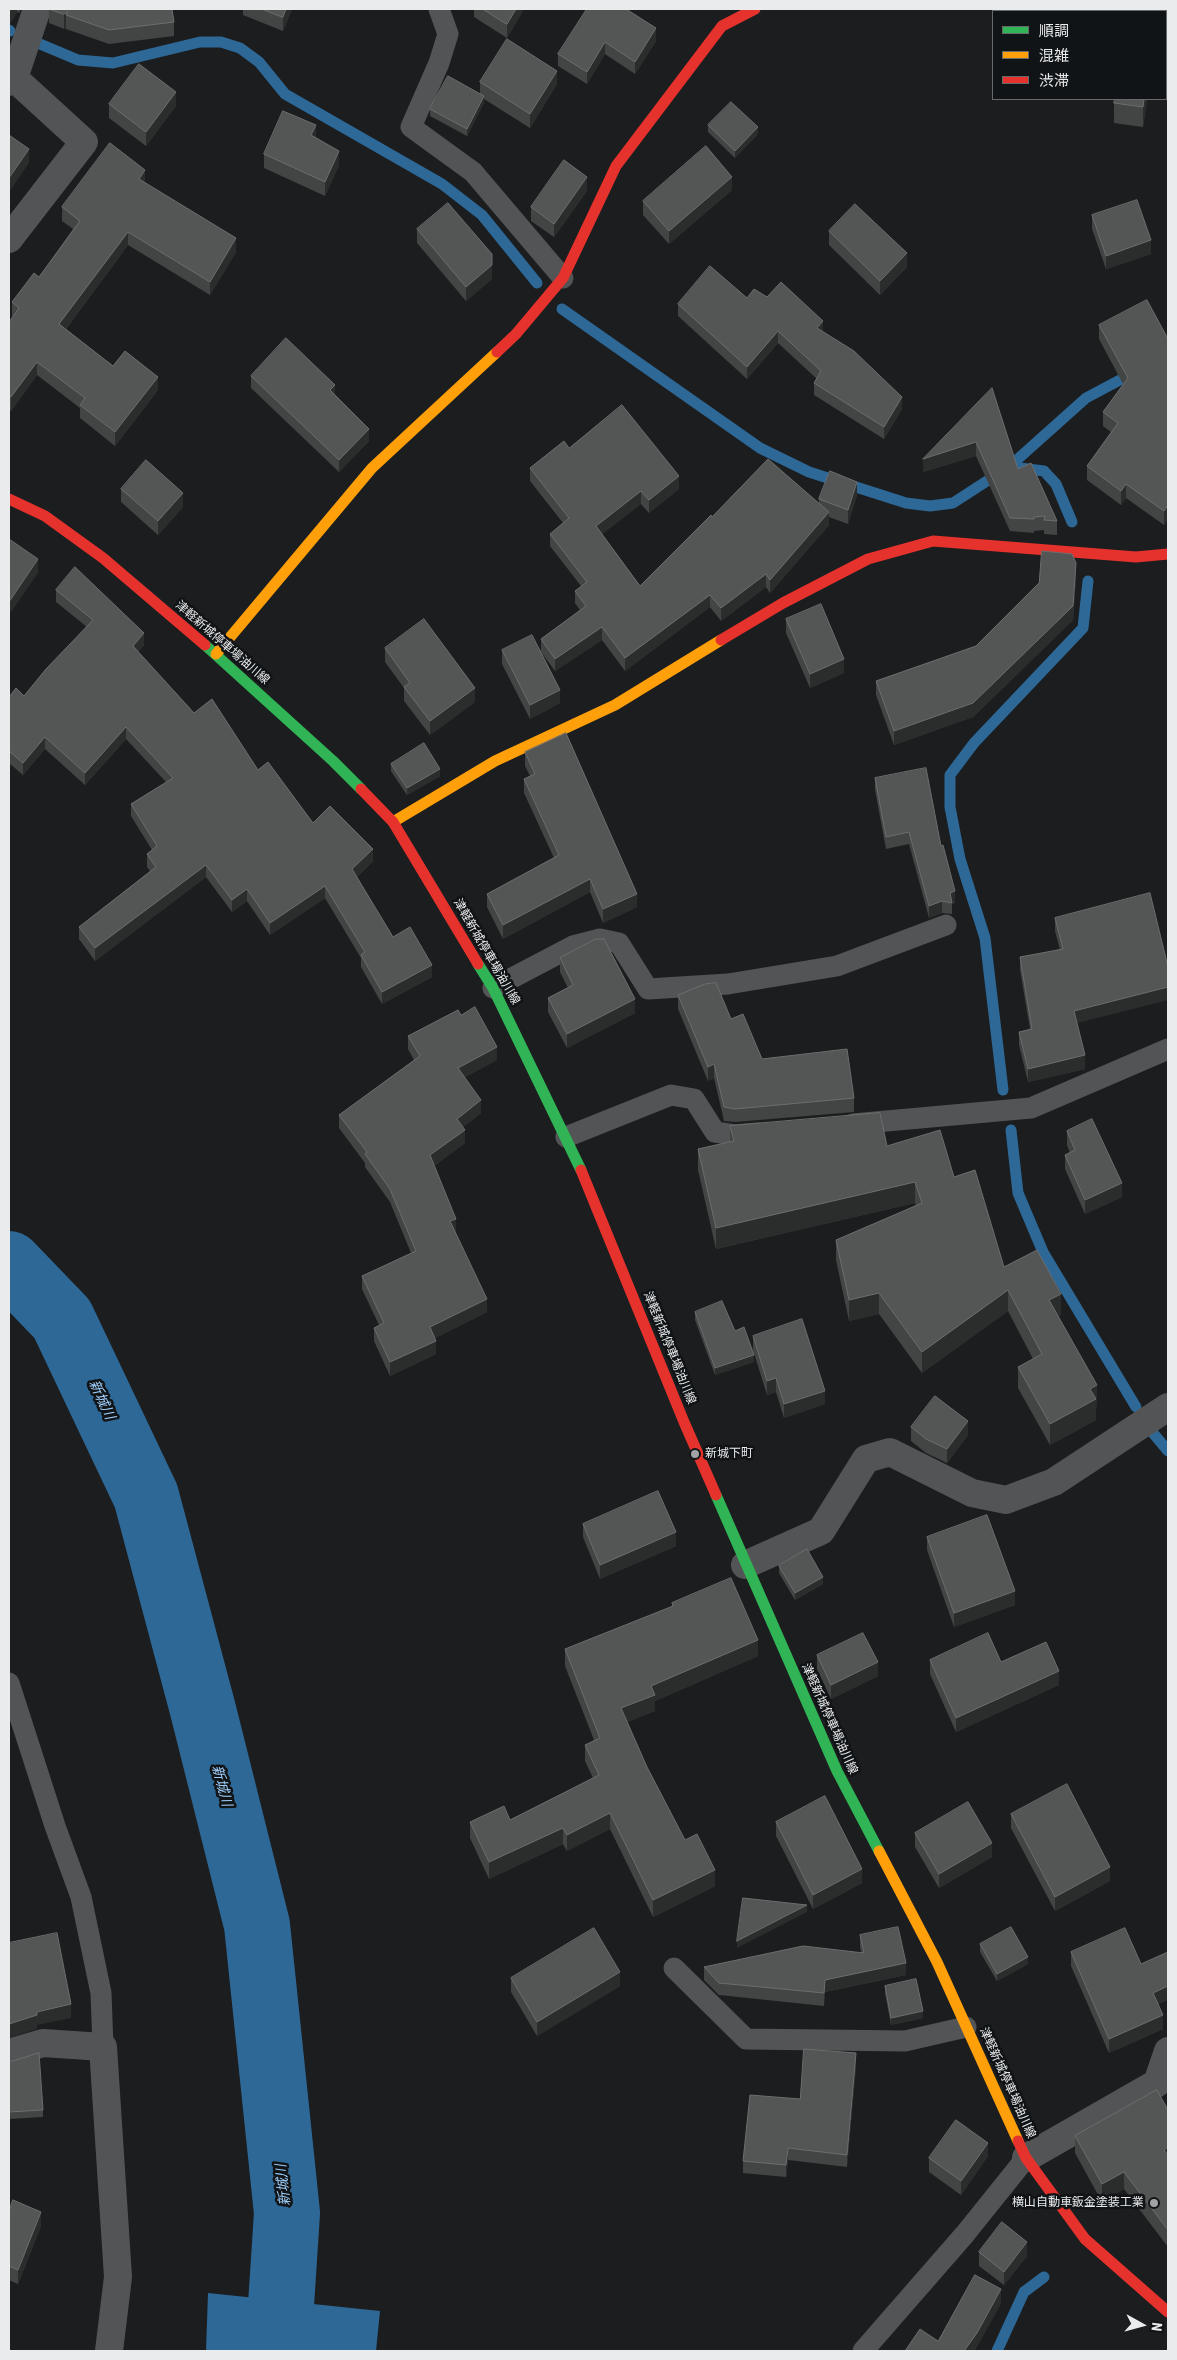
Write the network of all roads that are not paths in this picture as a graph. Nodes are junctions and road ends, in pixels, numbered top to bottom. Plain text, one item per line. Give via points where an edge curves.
1 (37, 9) edge
2 (439, 9) edge
3 (755, 9) edge
4 (11, 80) edge
5 (9, 239) edge
6 (563, 278) junction
7 (9, 499) edge
8 (1168, 554) edge
9 (216, 654) junction
10 (393, 822) junction
11 (946, 926) dead end
12 (493, 988) junction
13 (1168, 1049) edge
14 (834, 1126) edge
15 (774, 1132) edge
16 (566, 1137) junction
17 (1168, 1406) edge
18 (745, 1564) junction
19 (9, 1683) edge
20 (674, 1968) dead end
21 (966, 2027) junction
22 (103, 2047) junction
23 (1168, 2051) edge
24 (9, 2053) edge
25 (1026, 2158) junction
26 (1168, 2312) edge
27 (109, 2351) edge
28 (862, 2351) edge

1 - 4 street
2 - 6 lane via 448,34 439,63 410,127 473,172
3 - 6 main road via 722,26 616,166
4 - 5 street via 84,142
6 - 9 main road via 516,334 372,468
7 - 9 main road, 津軽新城停車場油川線 via 45,516 103,558
8 - 10 main road via 1136,557 933,541 868,559 783,603 615,705 496,761
9 - 10 main road, 津軽新城停車場油川線 via 333,761
10 - 12 main road, 津軽新城停車場油川線
11 - 12 lane via 838,966 728,984 648,989 619,942 600,939 574,946
12 - 16 main road, 津軽新城停車場油川線
13 - 14 lane via 1031,1108
15 - 16 lane via 735,1135 715,1132 694,1099 671,1095
16 - 18 main road, 津軽新城停車場油川線
17 - 18 street via 1054,1482 1006,1500 972,1493 890,1452 866,1459 821,1531
18 - 21 main road, 津軽新城停車場油川線 via 837,1771
19 - 22 lane via 81,1897 101,1993
20 - 21 lane via 746,2039 905,2040
21 - 25 main road, 津軽新城停車場油川線
22 - 24 street via 43,2043
22 - 27 street via 118,2277
23 - 25 street via 1156,2083
25 - 26 main road, 津軽新城停車場油川線 via 1085,2239
25 - 28 lane via 965,2234

